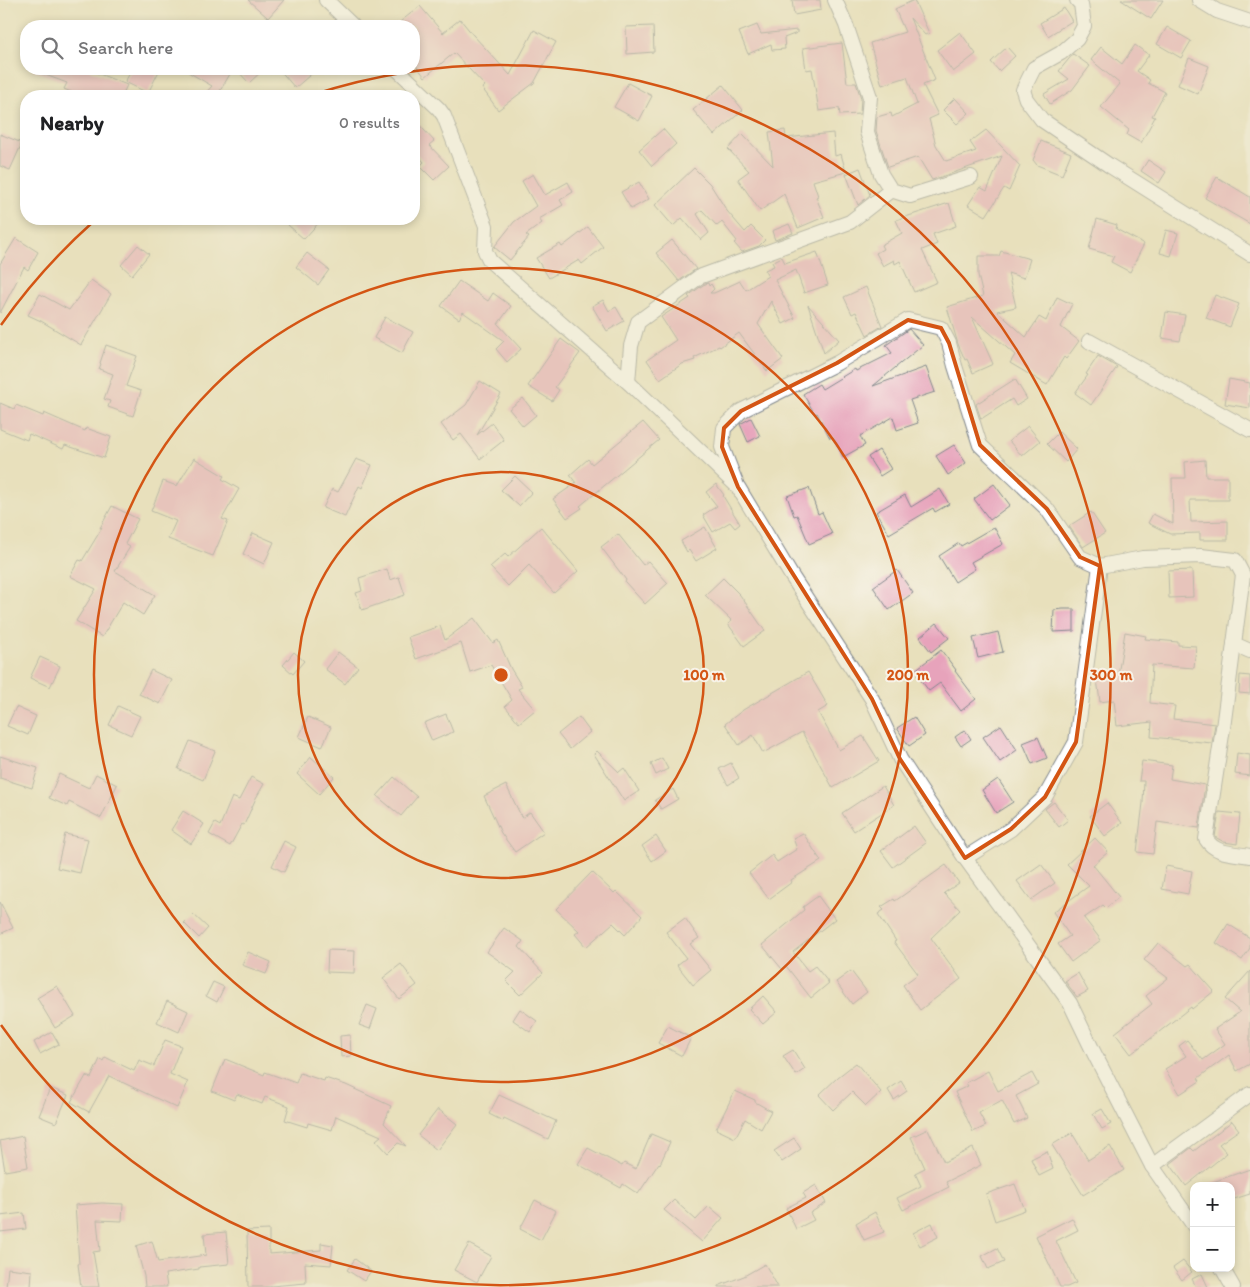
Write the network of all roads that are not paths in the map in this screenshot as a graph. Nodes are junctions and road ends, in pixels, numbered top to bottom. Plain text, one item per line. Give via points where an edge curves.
1 (326, 0) edge
2 (835, 0) edge
3 (1076, 0) edge
4 (1199, 0) edge
5 (347, 20) edge
6 (1250, 22) edge
7 (403, 75) edge
8 (419, 90) edge
9 (420, 91) edge
10 (971, 177) dead end
11 (891, 190) junction
12 (1250, 254) edge
13 (1089, 341) dead end
14 (628, 382) junction
15 (1250, 430) edge
16 (738, 487) junction
17 (1100, 566) junction
18 (1234, 644) junction
19 (1250, 651) edge
20 (1250, 856) edge
21 (965, 858) junction
22 (1250, 1094) edge
23 (1152, 1166) junction
24 (1190, 1220) edge
25 (1224, 1272) edge
26 (1233, 1287) edge

1 - 5 street
2 - 11 street via 870,96 867,132 881,174
3 - 12 street via 1081,4 1084,26 1078,39 1034,68 1023,90 1026,99 1042,120
4 - 6 street via 1217,11
7 - 8 street
9 - 14 street via 444,116 486,226 485,252 490,261
10 - 11 street via 910,196
11 - 14 street via 850,222 708,274 638,322 631,346
13 - 15 street
14 - 16 street
16 - 17 street via 722,447 724,428 729,422 741,412 837,363 908,320 940,328 950,343 980,445 1047,509 1080,557
16 - 21 street via 872,699 900,759
17 - 18 street via 1143,558 1201,556 1235,560 1243,575
17 - 21 street via 1076,742 1045,797 1011,829
18 - 19 street
18 - 20 street via 1206,839 1216,850
21 - 23 street via 1070,1003
22 - 23 street
23 - 24 street
25 - 26 street

